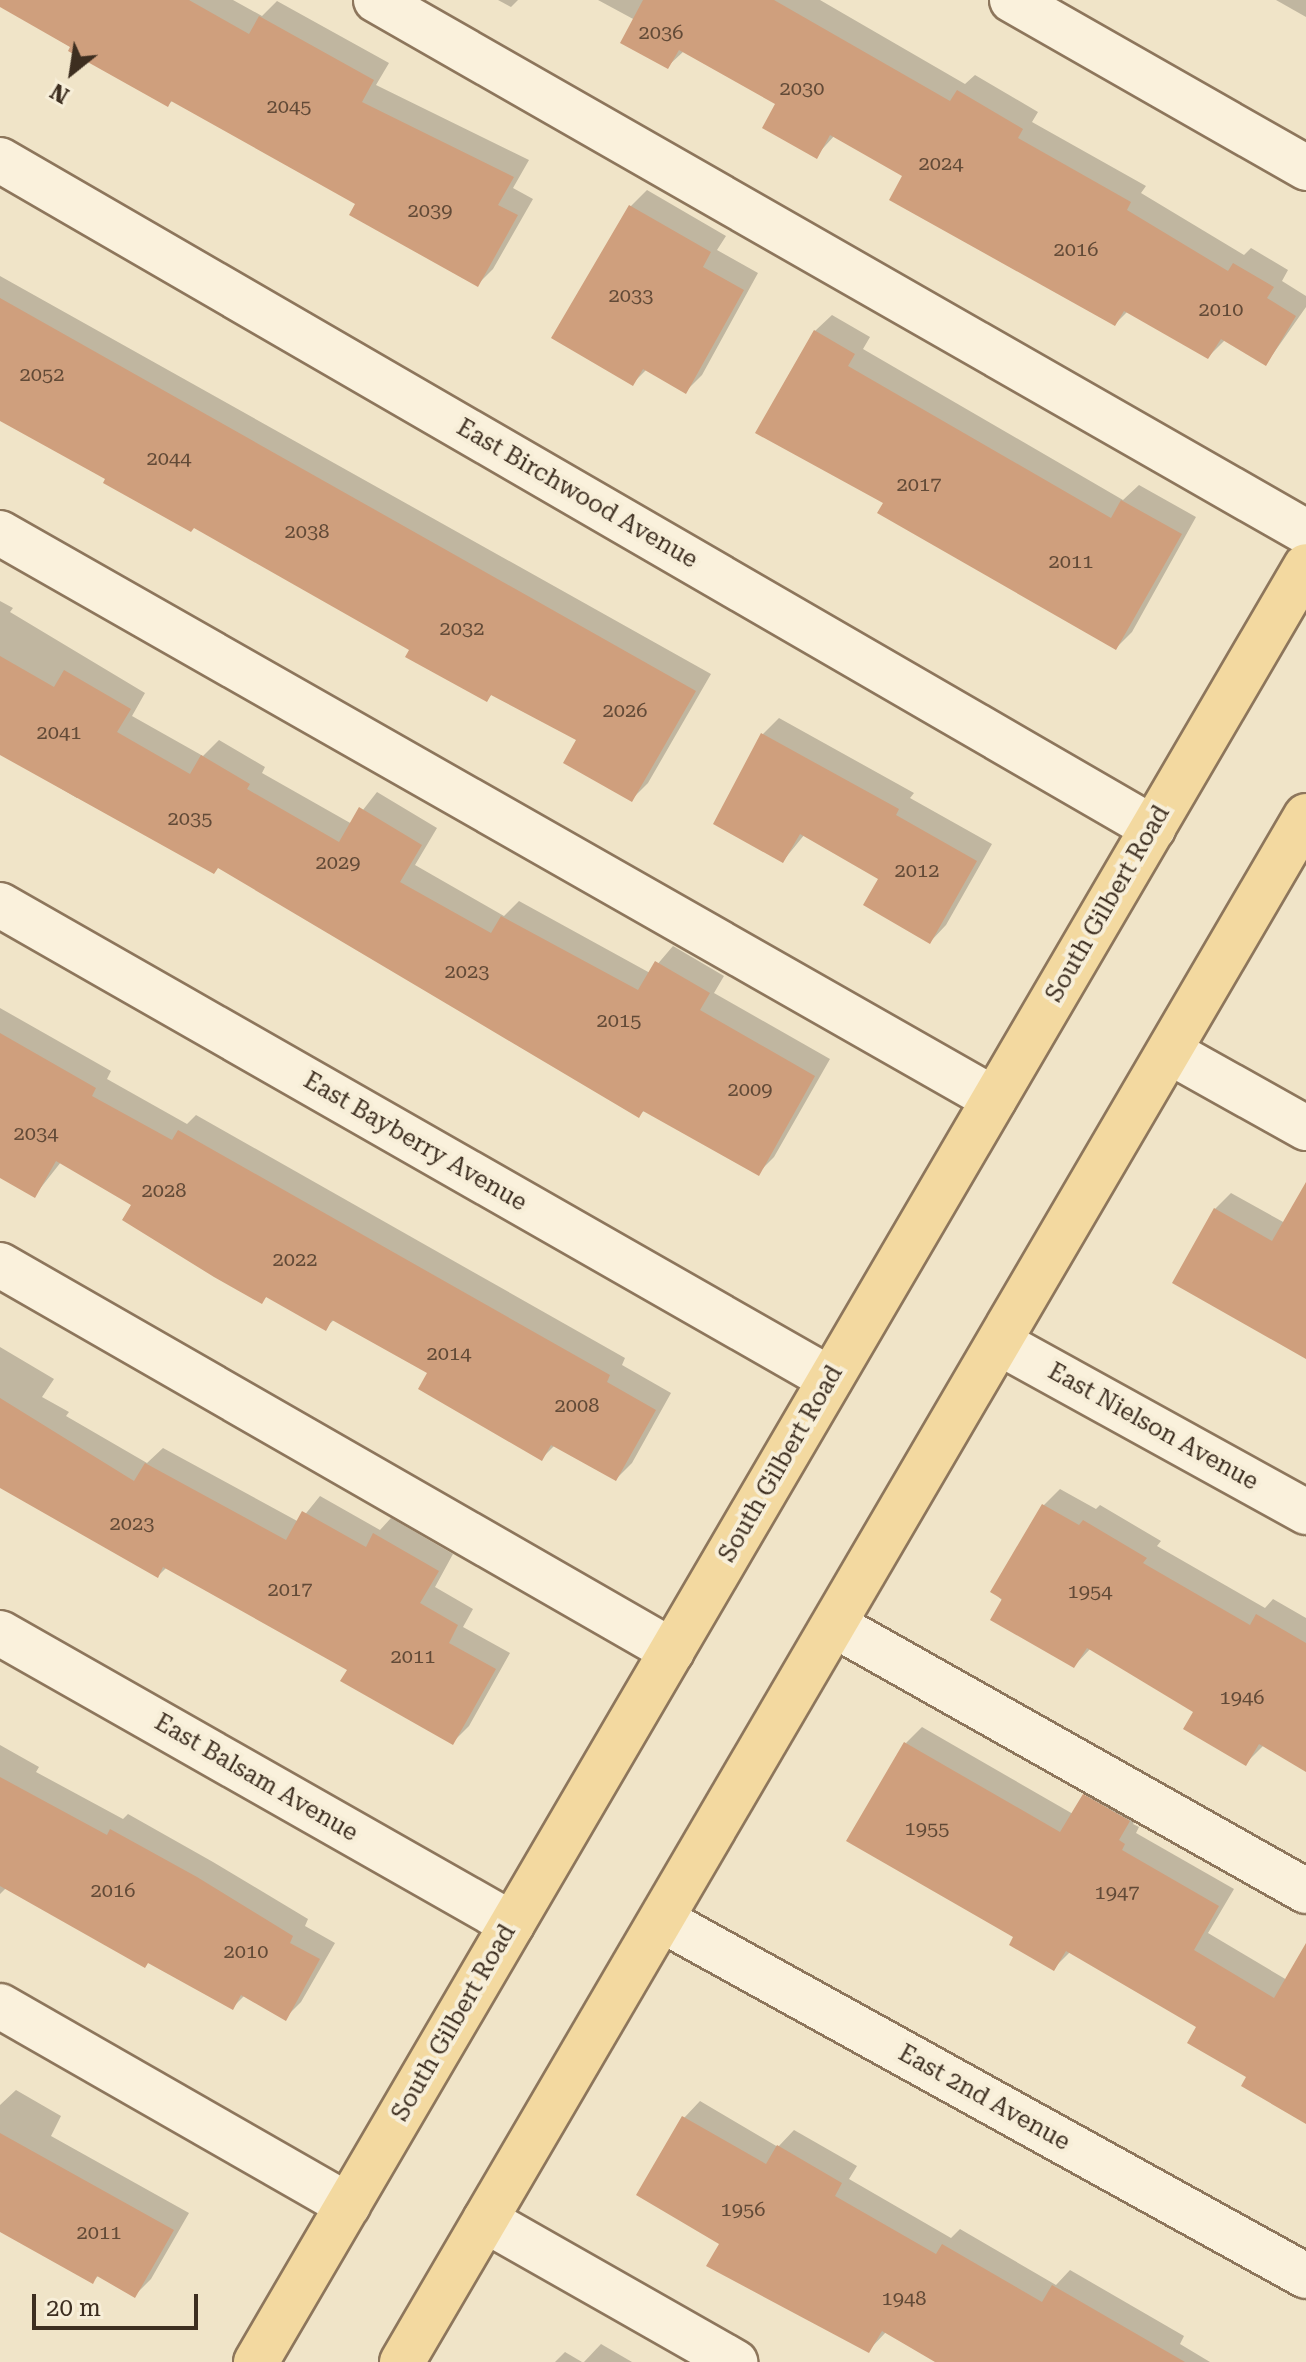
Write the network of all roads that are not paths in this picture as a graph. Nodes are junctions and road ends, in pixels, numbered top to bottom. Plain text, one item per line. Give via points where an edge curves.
1 (376, 0) edge
2 (1012, 0) edge
3 (0, 160) edge
4 (1306, 168) edge
5 (1306, 532) edge
6 (0, 533) edge
7 (1306, 566) edge
8 (1306, 816) edge
9 (1153, 828) junction
10 (0, 905) edge
11 (1170, 1052) junction
12 (994, 1099) junction
13 (1306, 1128) edge
14 (0, 1265) edge
15 (1000, 1343) junction
16 (830, 1379) junction
17 (1306, 1512) edge
18 (834, 1625) junction
19 (0, 1633) edge
20 (672, 1651) junction
21 (1306, 1891) edge
22 (662, 1920) junction
23 (512, 1924) junction
24 (0, 2006) edge
25 (348, 2205) junction
26 (485, 2220) junction
27 (1306, 2276) edge
28 (256, 2362) edge
29 (402, 2362) edge
30 (735, 2362) edge

1 - 5 street
2 - 4 street
3 - 9 street, East Birchwood Avenue
6 - 12 street
7 - 9 main road, South Gilbert Road
8 - 11 main road
9 - 12 main road, South Gilbert Road
10 - 16 street, East Bayberry Avenue
11 - 13 street
11 - 15 main road
12 - 16 main road, South Gilbert Road
14 - 20 street
15 - 17 street, East Nielson Avenue
15 - 18 main road
16 - 20 main road, South Gilbert Road
18 - 21 street
18 - 22 main road
19 - 23 street, East Balsam Avenue
20 - 23 main road, South Gilbert Road
22 - 26 main road
22 - 27 street, East 2nd Avenue
23 - 25 main road, South Gilbert Road
24 - 25 street
25 - 28 main road, South Gilbert Road
26 - 29 main road
26 - 30 street

